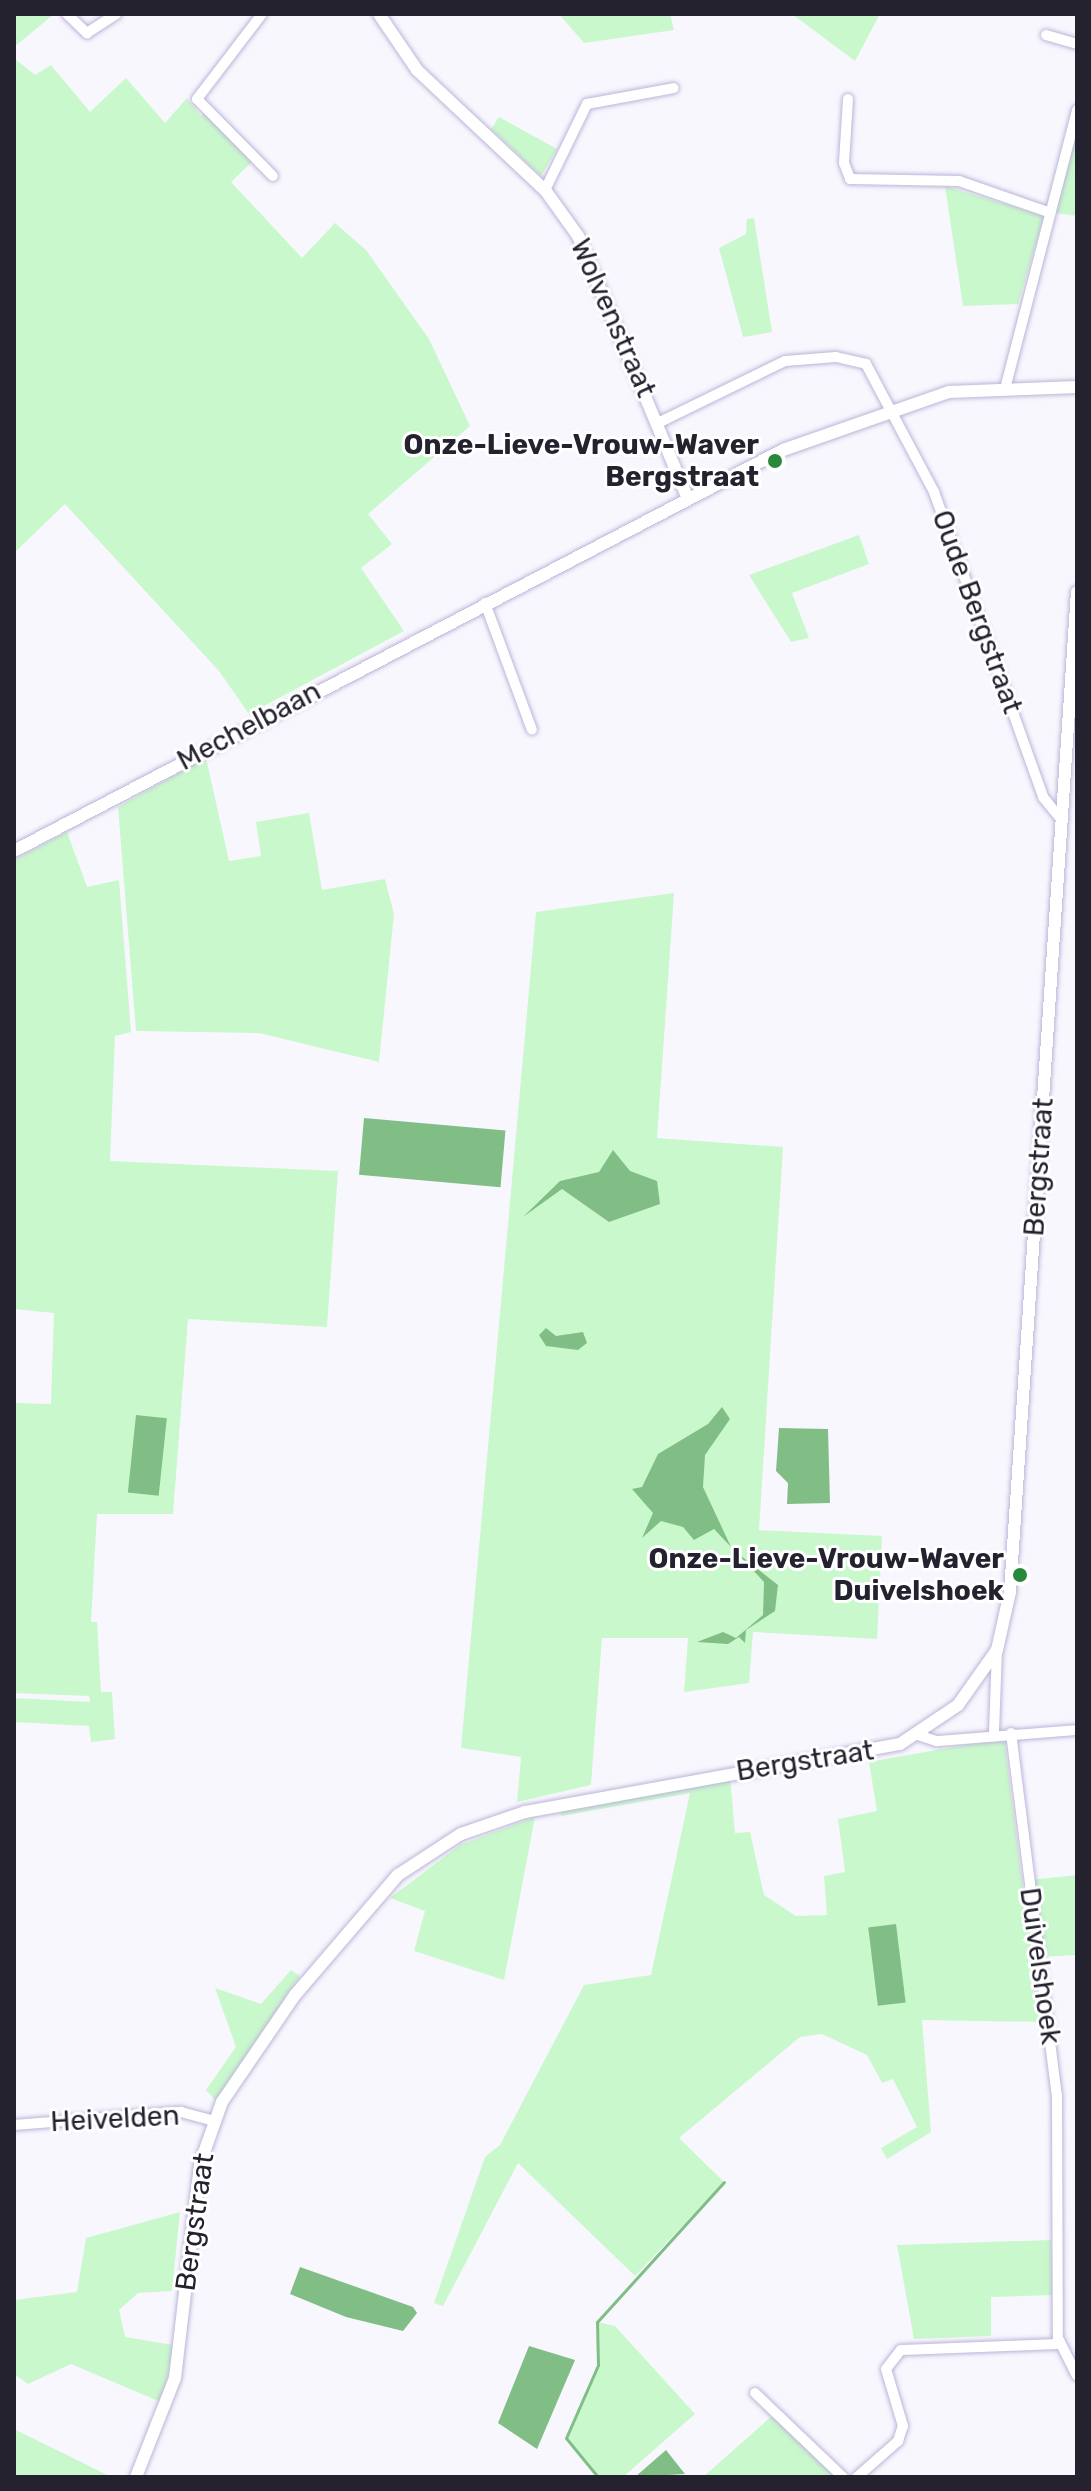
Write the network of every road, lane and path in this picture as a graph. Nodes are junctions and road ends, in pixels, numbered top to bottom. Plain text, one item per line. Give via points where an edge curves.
1 (67, 14) edge
2 (116, 14) edge
3 (262, 14) edge
4 (379, 14) edge
5 (1046, 35) dead end
6 (1077, 44) edge
7 (674, 88) dead end
8 (848, 99) dead end
9 (1077, 110) edge
10 (273, 176) dead end
11 (545, 190) junction
12 (1051, 213) junction
13 (1006, 385) junction
14 (1077, 387) edge
15 (891, 409) junction
16 (660, 422) junction
17 (687, 496) junction
18 (1077, 592) edge
19 (485, 603) junction
20 (532, 730) dead end
21 (1059, 817) junction
22 (14, 851) edge
23 (997, 1650) junction
24 (1077, 1730) edge
25 (994, 1732) junction
26 (1011, 1733) junction
27 (918, 1735) junction
28 (214, 2121) junction
29 (14, 2125) edge
30 (1060, 2344) junction
31 (1077, 2376) edge
32 (755, 2393) dead end
33 (136, 2477) edge
34 (843, 2477) edge
35 (857, 2477) edge

1 - 2 street via 87,33
3 - 10 street via 197,99
4 - 11 street, Wolvenstraat via 417,70
5 - 6 street
7 - 11 street via 587,104
8 - 12 street via 845,174 863,183 959,181
9 - 12 street
11 - 16 street, Wolvenstraat via 589,253
12 - 13 street
13 - 14 street, Mechelbaan
13 - 15 street, Mechelbaan
15 - 16 street via 866,364 836,357 751,372
15 - 17 street, Mechelbaan
15 - 21 street, Oude Bergstraat via 951,533 1034,772
16 - 17 street, Wolvenstraat
17 - 19 street, Mechelbaan
18 - 21 street, Bergstraat
19 - 20 street
19 - 22 street, Mechelbaan
21 - 23 street, Bergstraat via 1010,1592
23 - 25 street
23 - 27 street, Bergstraat via 958,1705
24 - 26 street
25 - 26 street
25 - 27 street via 937,1741
26 - 30 street, Duivelshoek via 1057,2095
27 - 28 street, Bergstraat via 856,1757 562,1803 445,1842 367,1905 236,2077
28 - 29 street, Heivelden via 181,2112
28 - 33 street, Bergstraat via 192,2215 175,2378
30 - 31 street, Duivelshoek
30 - 35 street via 901,2350 886,2369 903,2426 898,2441
32 - 34 street

